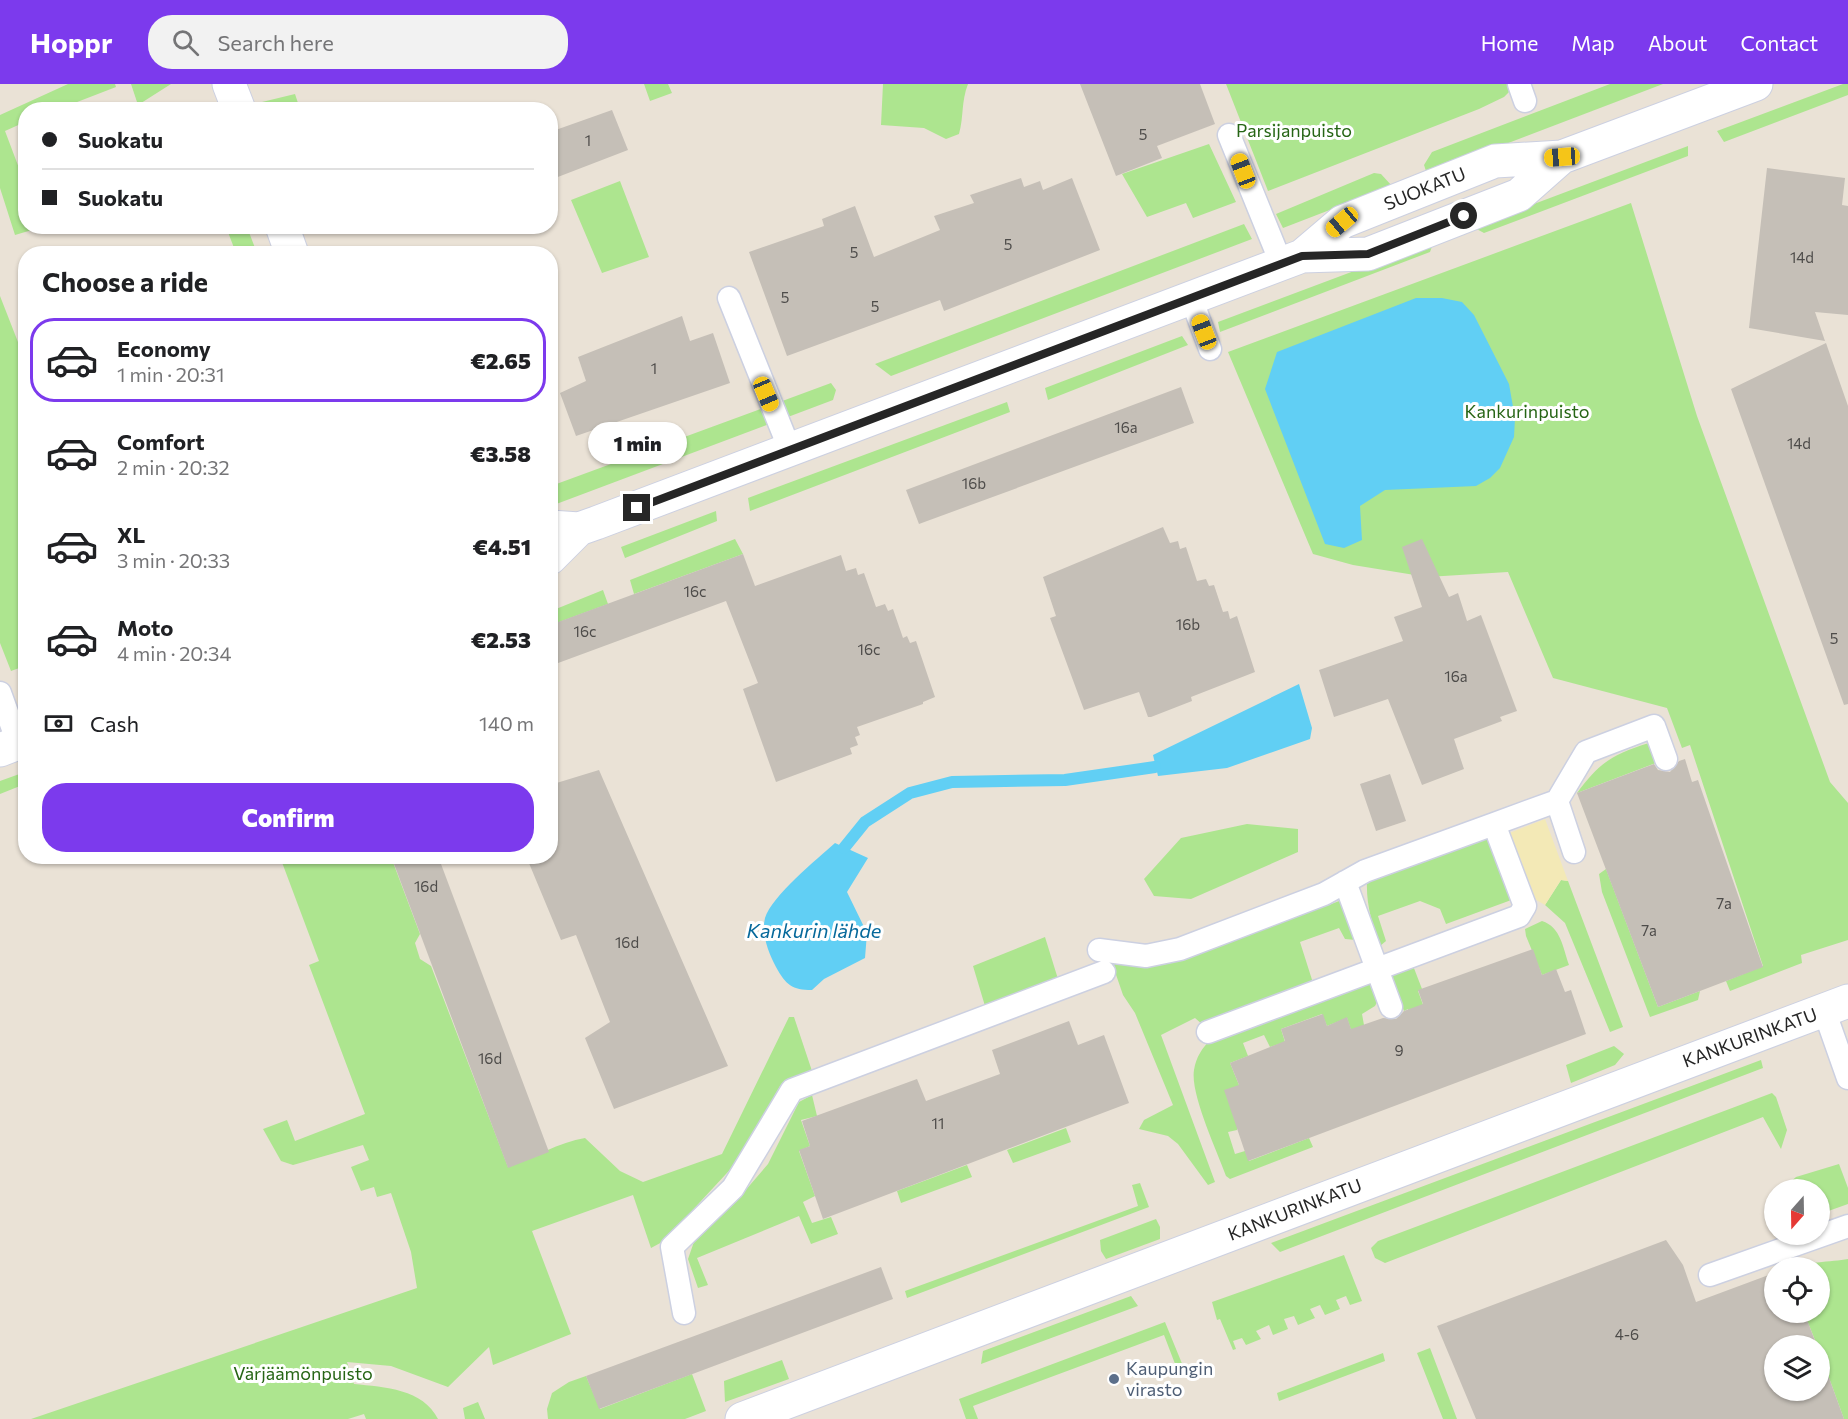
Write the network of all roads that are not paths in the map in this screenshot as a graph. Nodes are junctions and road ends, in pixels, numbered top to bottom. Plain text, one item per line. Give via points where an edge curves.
1 (229, 84) edge
2 (1756, 84) edge
3 (236, 102) edge
4 (1229, 135) dead end
5 (1292, 260) junction
6 (729, 298) dead end
7 (1191, 298) junction
8 (1210, 349) dead end
9 (790, 450) junction
10 (565, 528) edge
11 (558, 542) edge
12 (0, 693) edge
13 (14, 744) edge
14 (1666, 759) dead end
15 (1557, 801) junction
16 (1494, 824) junction
17 (1574, 852) dead end
18 (1346, 882) junction
19 (1100, 950) dead end
20 (1377, 969) junction
21 (1104, 972) dead end
22 (1836, 1006) edge
23 (1391, 1007) dead end
24 (1208, 1032) dead end
25 (1848, 1078) edge
26 (1848, 1226) edge
27 (1710, 1275) dead end
28 (684, 1313) dead end
29 (742, 1419) edge

1 - 3 street
2 - 5 street, SUOKATU via 1562,157 1495,161 1342,222
4 - 5 lane
5 - 7 street, SUOKATU
6 - 9 lane
7 - 8 lane
7 - 9 street, SUOKATU
9 - 10 street, SUOKATU
10 - 11 street, SUOKATU
12 - 13 lane
14 - 15 lane via 1654,726 1596,748 1586,752
15 - 16 lane
15 - 17 lane
16 - 18 lane via 1365,871
16 - 20 lane via 1525,906 1519,916
18 - 19 lane via 1180,949 1146,956
18 - 20 lane
20 - 23 lane
20 - 24 lane
21 - 28 lane via 792,1090 733,1188 672,1247
22 - 25 lane
22 - 29 street, KANKURINKATU
26 - 27 lane

